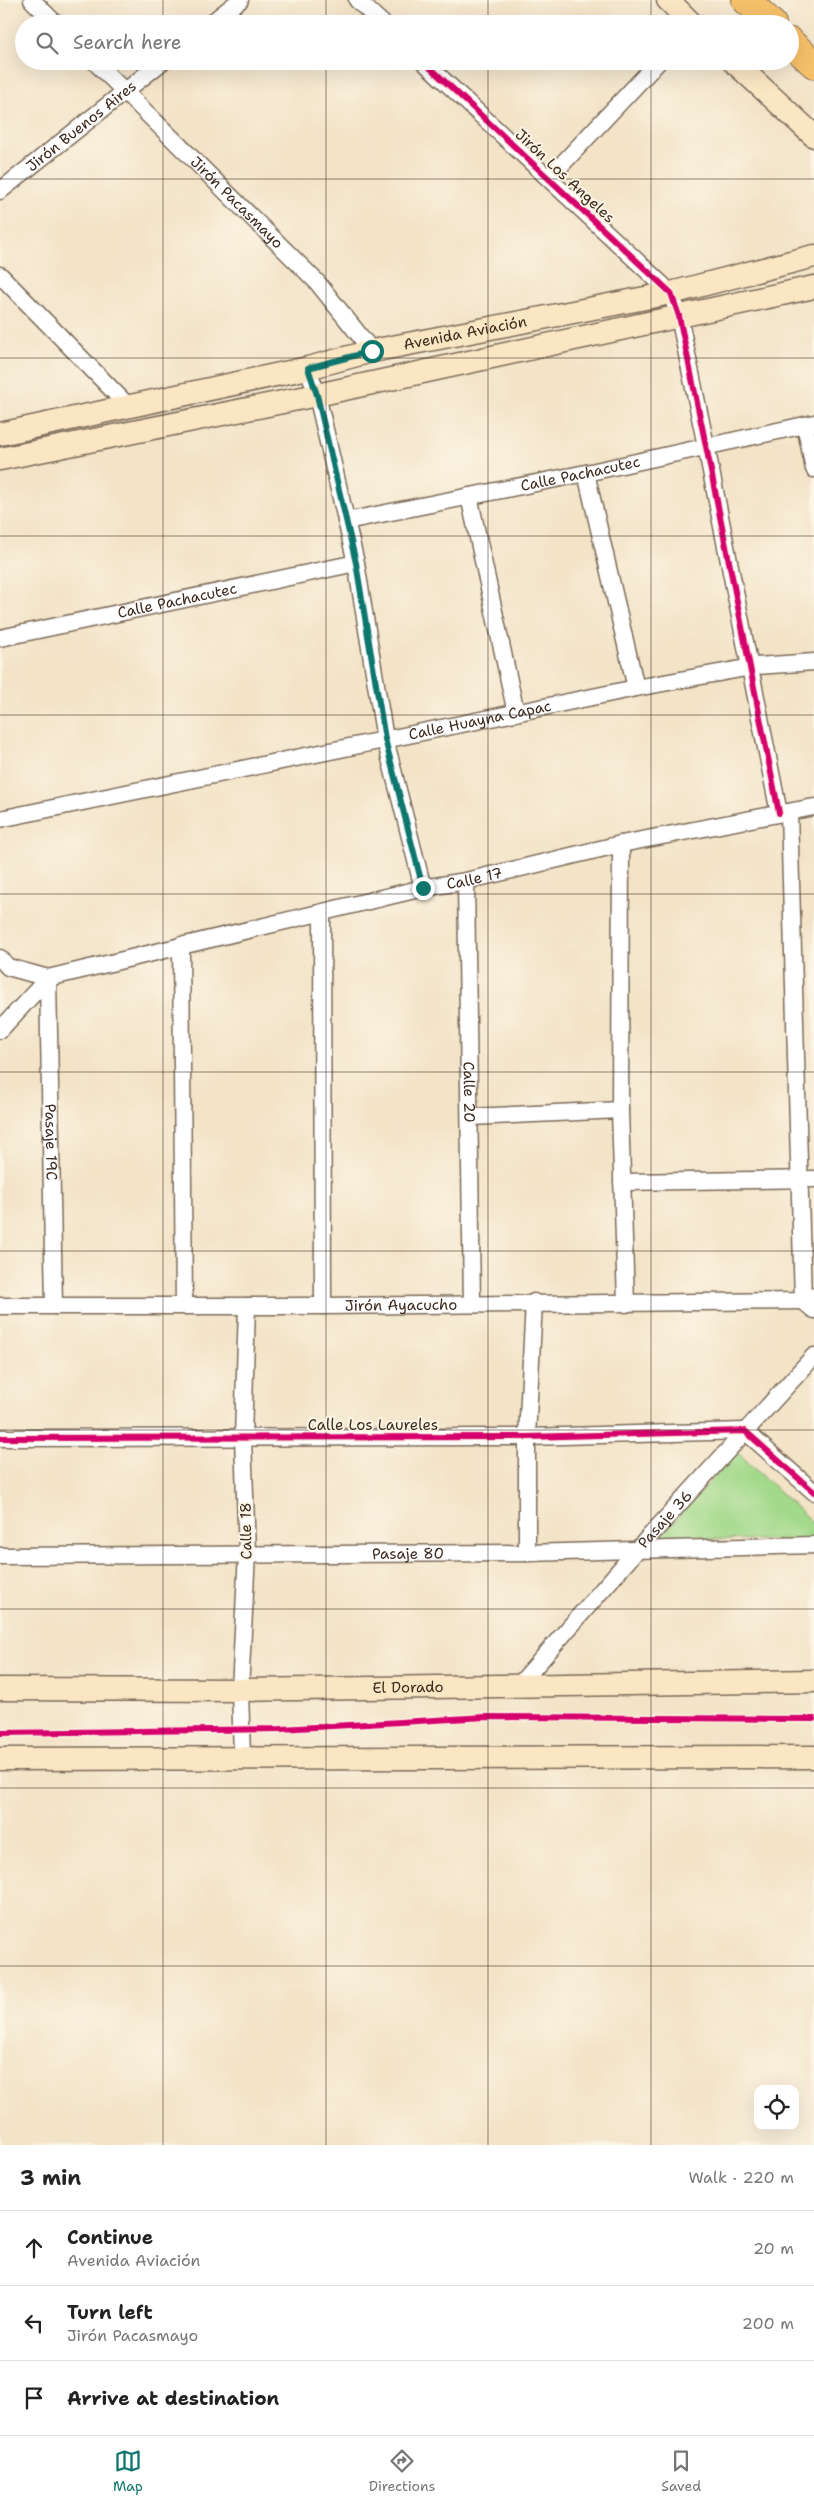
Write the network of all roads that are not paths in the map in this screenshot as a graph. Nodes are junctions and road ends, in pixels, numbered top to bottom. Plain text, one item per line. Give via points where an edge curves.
1 (32, 0) edge
2 (240, 0) edge
3 (357, 0) edge
4 (668, 0) edge
5 (746, 0) edge
6 (47, 15) edge
7 (221, 15) edge
8 (373, 15) edge
9 (683, 15) edge
10 (762, 15) edge
11 (799, 50) edge
12 (814, 64) edge
13 (103, 70) edge
14 (152, 70) edge
15 (433, 70) edge
16 (650, 70) edge
17 (743, 70) edge
18 (125, 91) junction
19 (814, 136) edge
20 (548, 178) junction
21 (0, 191) edge
22 (814, 256) edge
23 (0, 275) edge
24 (814, 287) edge
25 (671, 293) junction
26 (679, 316) junction
27 (372, 351) junction
28 (308, 368) junction
29 (317, 395) junction
30 (128, 406) junction
31 (810, 424) edge
32 (0, 434) edge
33 (706, 446) junction
34 (0, 459) edge
35 (814, 469) edge
36 (586, 473) junction
37 (469, 496) junction
38 (346, 521) junction
39 (356, 563) junction
40 (0, 638) edge
41 (814, 662) edge
42 (750, 668) junction
43 (636, 688) junction
44 (516, 713) junction
45 (385, 739) junction
46 (814, 807) edge
47 (784, 812) junction
48 (0, 819) edge
49 (621, 844) junction
50 (466, 881) junction
51 (423, 888) junction
52 (322, 913) junction
53 (181, 945) junction
54 (0, 958) edge
55 (48, 978) junction
56 (0, 1030) edge
57 (620, 1110) junction
58 (471, 1117) junction
59 (807, 1179) edge
60 (622, 1182) junction
61 (534, 1302) junction
62 (810, 1302) edge
63 (472, 1303) junction
64 (626, 1304) junction
65 (0, 1306) edge
66 (54, 1306) junction
67 (184, 1306) junction
68 (247, 1306) junction
69 (323, 1306) junction
70 (814, 1356) edge
71 (745, 1431) junction
72 (527, 1437) junction
73 (0, 1438) edge
74 (243, 1438) junction
75 (814, 1492) edge
76 (814, 1545) edge
77 (636, 1550) junction
78 (247, 1553) junction
79 (526, 1553) junction
80 (0, 1556) edge
81 (814, 1681) edge
82 (519, 1685) junction
83 (0, 1689) edge
84 (240, 1690) junction
85 (242, 1757) junction
86 (814, 1757) edge
87 (0, 1759) edge

1 - 6 street
2 - 7 street
3 - 8 street
4 - 9 main road
5 - 10 highway
11 - 12 highway
13 - 18 street, Jirón Pacasmayo
14 - 18 street, Jirón Buenos Aires
15 - 20 street, Jirón Los Angeles
16 - 20 street
17 - 19 main road
18 - 21 street, Jirón Buenos Aires
18 - 27 street, Jirón Pacasmayo via 317,282
20 - 25 street, Jirón Los Angeles
22 - 25 main road, Avenida Aviación
23 - 30 street
24 - 26 main road, Avenida Aviación
25 - 26 street, Jirón Los Angeles
25 - 27 main road, Avenida Aviación
26 - 29 main road, Avenida Aviación
26 - 33 street, Jirón Los Angeles
27 - 28 main road, Avenida Aviación
28 - 29 street
28 - 30 main road, Avenida Aviación
29 - 34 main road, Avenida Aviación
29 - 38 street
30 - 32 main road, Avenida Aviación
31 - 33 street, Calle Pachacutec
31 - 35 street
33 - 36 street, Calle Pachacutec
33 - 42 street, Jirón Los Angeles
36 - 37 street, Calle Pachacutec
36 - 43 street
37 - 38 street, Calle Pachacutec
37 - 44 street
38 - 39 street
39 - 40 street, Calle Pachacutec
39 - 45 street
41 - 42 street, Calle Huayna Capac
42 - 43 street, Calle Huayna Capac
42 - 47 street, Jirón Los Angeles
43 - 44 street, Calle Huayna Capac
44 - 45 street, Calle Huayna Capac
45 - 48 street, Calle Huayna Capac
45 - 51 street
46 - 47 street, Calle 17
47 - 49 street, Calle 17
47 - 59 street, Jirón Los Angeles
49 - 50 street, Calle 17
49 - 57 street
50 - 51 street, Calle 17
50 - 58 street, Calle 20
51 - 52 street, Calle 17
52 - 53 street, Calle 17
52 - 69 street
53 - 55 street, Calle 17
53 - 67 street
54 - 55 street via 8,967
55 - 56 street
55 - 66 street, Pasaje 19C
57 - 58 street
57 - 60 street
58 - 63 street, Calle 20
59 - 60 street
59 - 62 street, Jirón Los Angeles
60 - 64 street
61 - 63 street, Jirón Ayacucho
61 - 64 street, Jirón Ayacucho
61 - 72 street
62 - 64 street, Jirón Ayacucho
63 - 69 street, Jirón Ayacucho
65 - 66 street, Jirón Ayacucho
66 - 67 street, Jirón Ayacucho
67 - 68 street, Jirón Ayacucho
68 - 69 street, Jirón Ayacucho
68 - 74 street, Calle 18
70 - 71 street, Pasaje 36
71 - 72 street, Calle Los Laureles
71 - 75 street
71 - 77 street, Pasaje 36
72 - 74 street, Calle Los Laureles
72 - 79 street
73 - 74 street, Calle Los Laureles
74 - 78 street, Calle 18
76 - 77 street, Pasaje 80
77 - 79 street, Pasaje 80
77 - 82 street, Pasaje 36
78 - 79 street, Pasaje 80
78 - 80 street, Pasaje 80
78 - 84 street, Calle 18
81 - 82 main road, El Dorado
82 - 84 main road, El Dorado
83 - 84 main road, El Dorado
84 - 85 street, Calle 18
85 - 86 main road
85 - 87 main road

